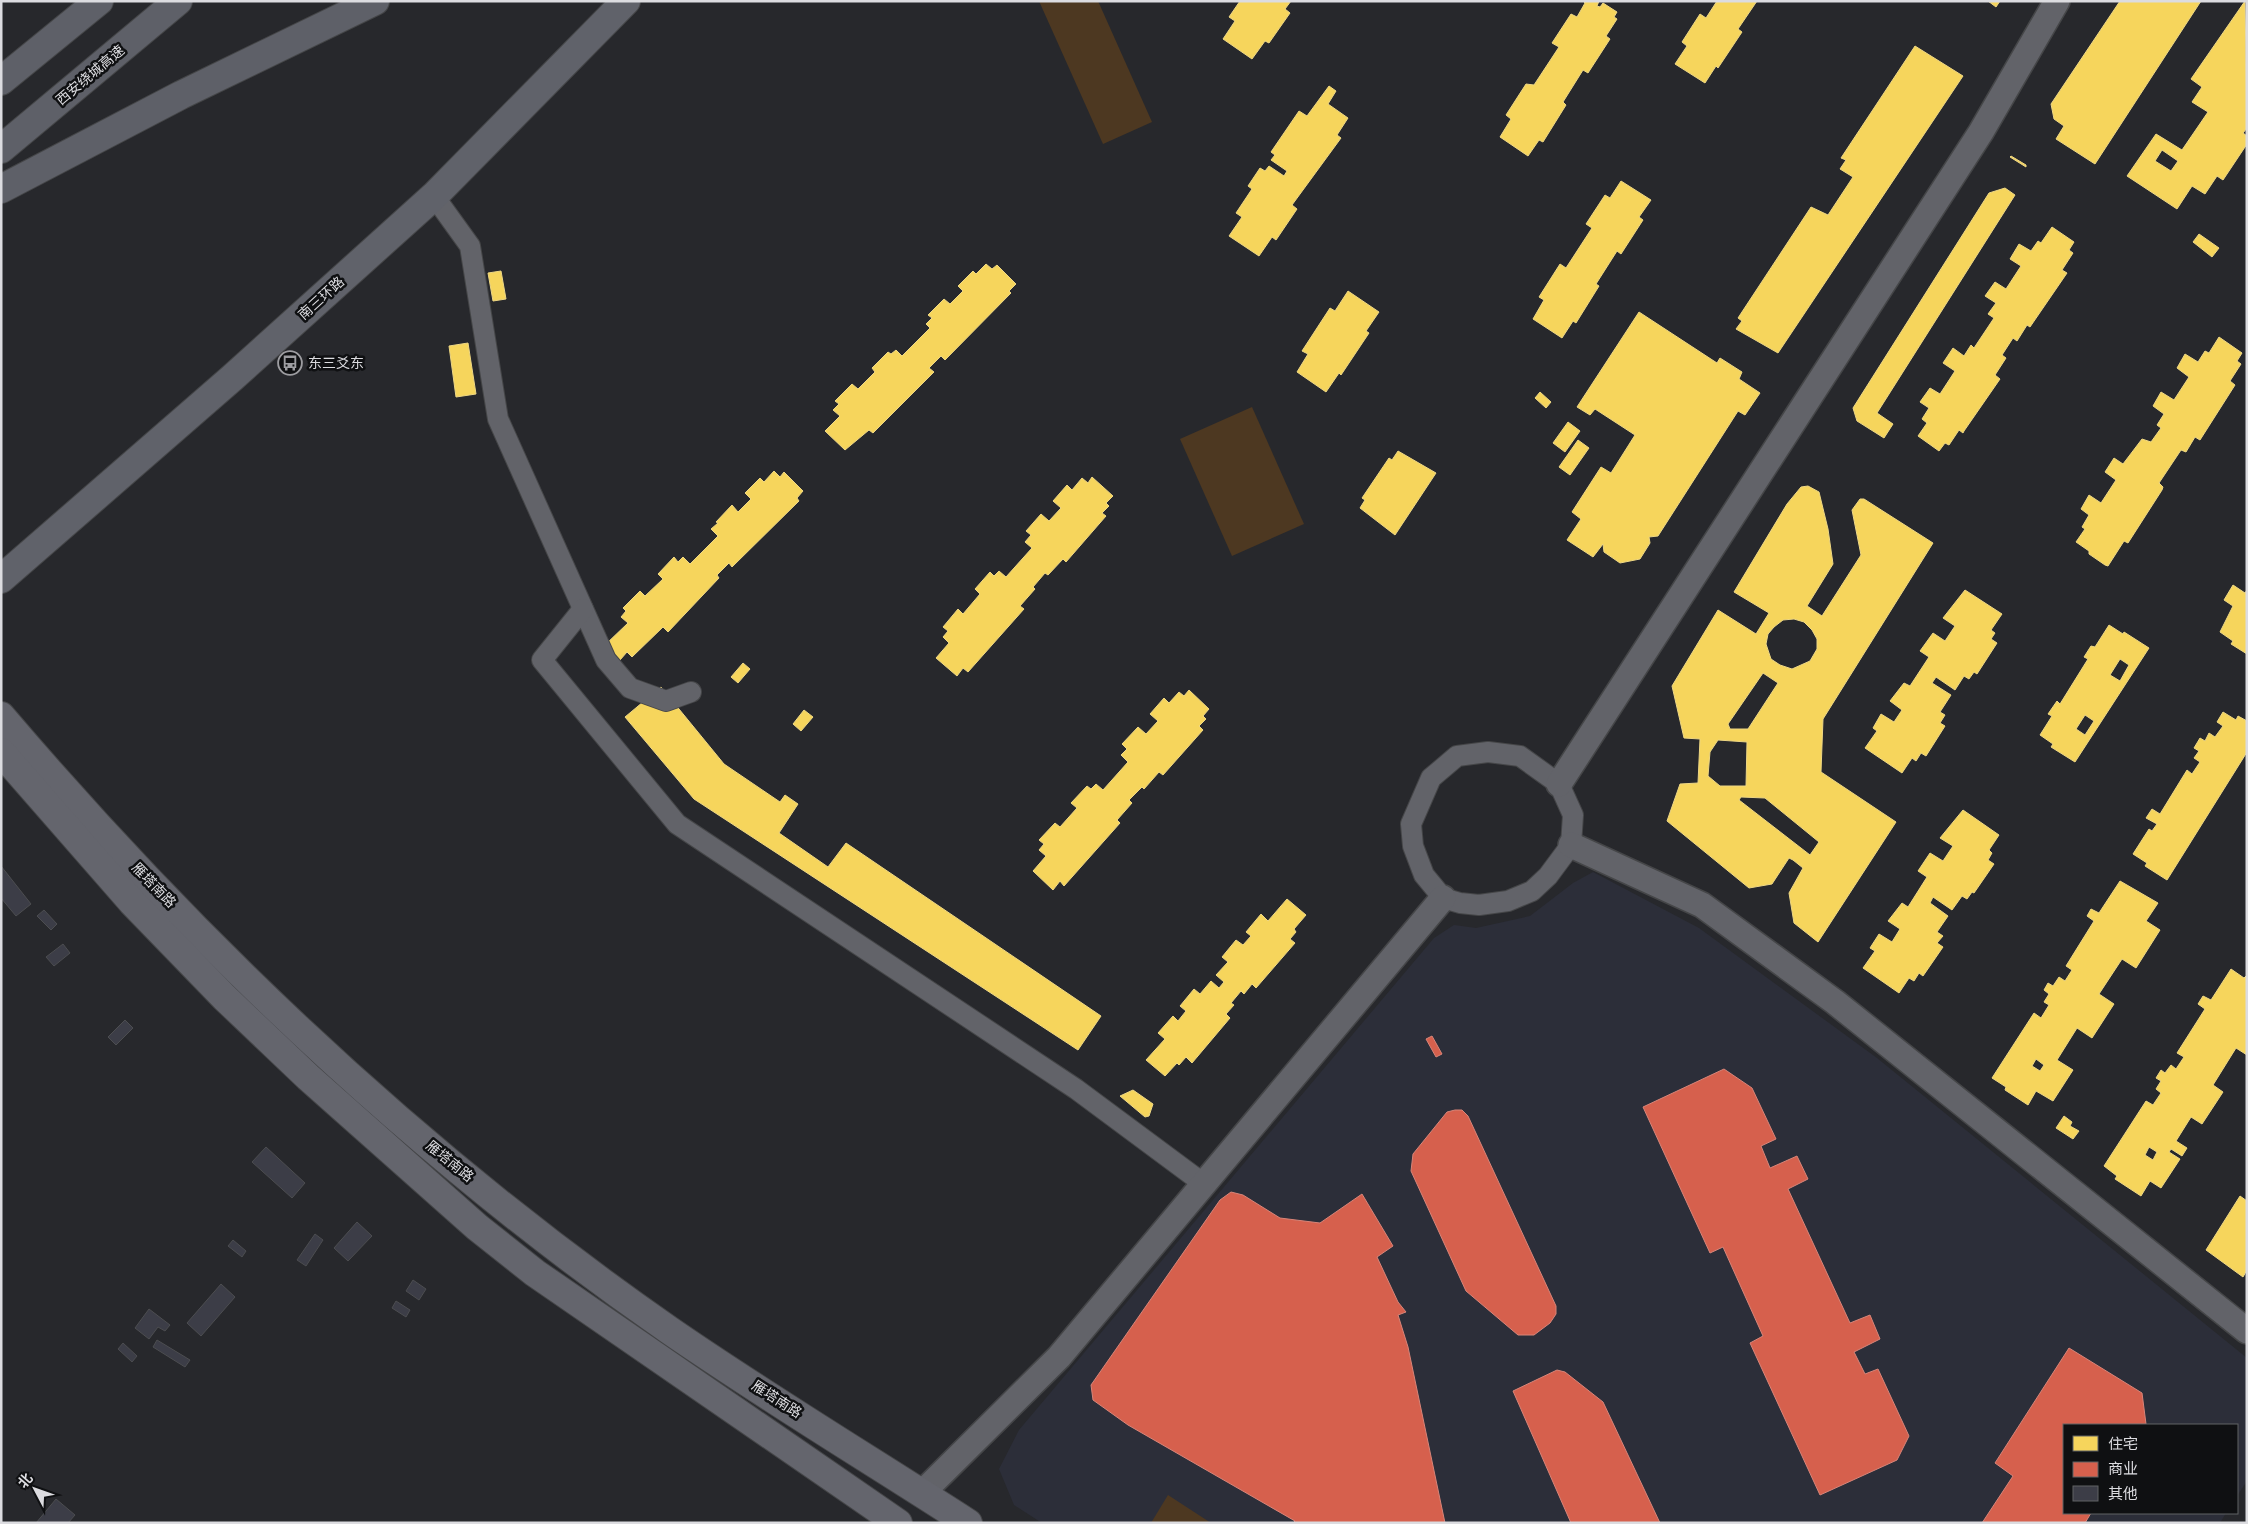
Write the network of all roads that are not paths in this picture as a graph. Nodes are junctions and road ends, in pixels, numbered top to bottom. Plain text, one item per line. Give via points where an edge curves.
1 (99, 1) edge
2 (178, 1) edge
3 (375, 1) edge
4 (626, 1) edge
5 (2058, 1) edge
6 (1, 81) edge
7 (1, 149) edge
8 (1, 190) edge
9 (434, 196) junction
10 (1, 579) edge
11 (582, 609) junction
12 (691, 692) dead end
13 (1, 716) edge
14 (1, 752) edge
15 (1559, 784) junction
16 (1571, 845) junction
17 (1443, 898) junction
18 (1204, 1184) junction
19 (2247, 1331) edge
20 (922, 1493) junction
21 (898, 1523) edge
22 (968, 1523) edge

1 - 6 highway
2 - 7 highway, 西安绕城高速
3 - 8 highway via 181,95
4 - 9 highway, 南三环路
5 - 15 street via 1981,132
9 - 10 highway, 南三环路
9 - 11 street via 470,246 498,419
11 - 12 street via 606,660 630,688 666,701
11 - 18 street via 542,660 677,824 1076,1089
13 - 20 main road, 雁塔南路 via 152,883 315,1044 388,1111 526,1223 669,1330
14 - 21 main road, 雁塔南路 via 132,902 225,998 308,1077 456,1208 535,1273
15 - 16 street via 1573,815
15 - 17 street via 1520,756 1488,752 1456,756 1431,778 1411,824 1413,846 1424,875
16 - 17 street via 1548,876 1532,891 1508,901 1479,905
16 - 19 street via 1702,905 1835,1002
17 - 18 street
18 - 20 street via 1059,1356
20 - 22 main road, 雁塔南路

